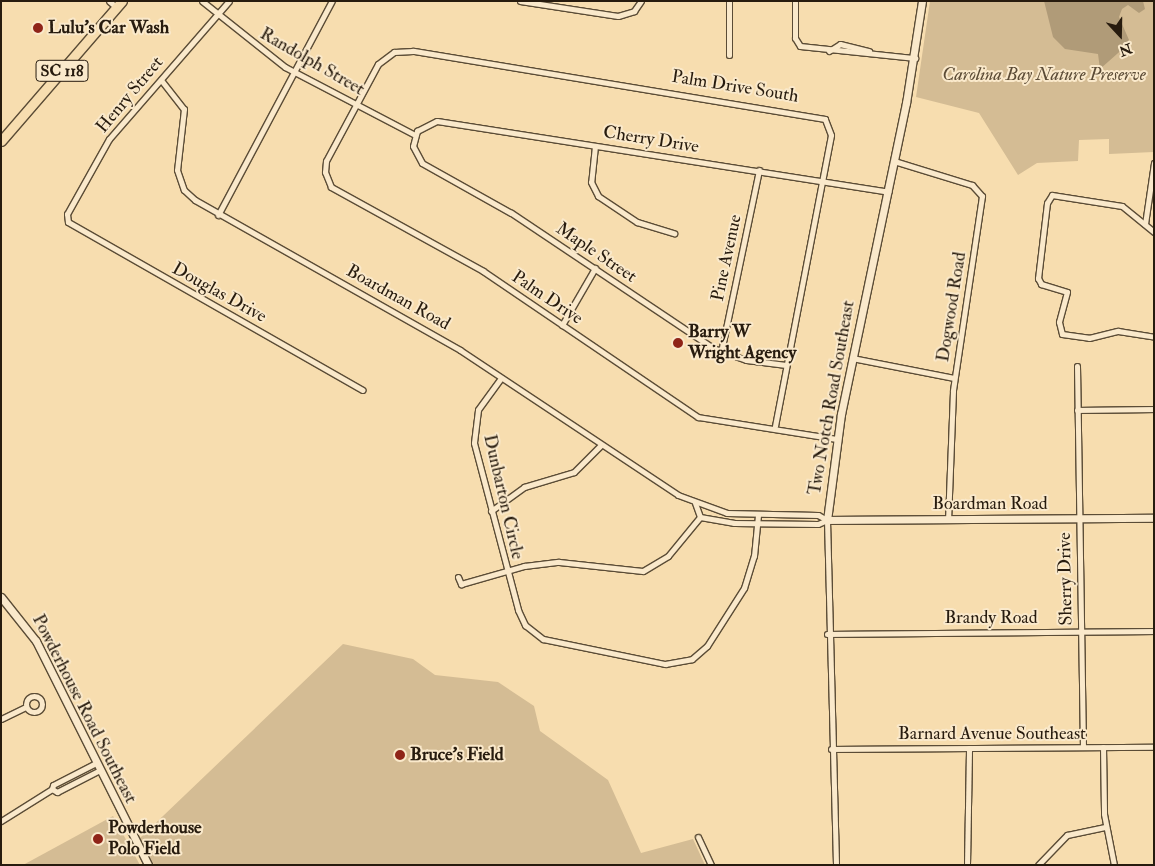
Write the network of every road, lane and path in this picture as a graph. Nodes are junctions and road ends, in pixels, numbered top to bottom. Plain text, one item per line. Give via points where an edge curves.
1 (109, 1) edge
2 (202, 1) edge
3 (229, 1) edge
4 (332, 1) edge
5 (520, 1) edge
6 (641, 1) edge
7 (729, 1) edge
8 (795, 1) edge
9 (922, 1) edge
10 (119, 5) edge
11 (218, 15) junction
12 (829, 51) junction
13 (869, 51) junction
14 (729, 55) dead end
15 (915, 58) junction
16 (295, 72) junction
17 (161, 80) junction
18 (356, 104) junction
19 (415, 134) junction
20 (1, 141) edge
21 (595, 146) junction
22 (894, 161) junction
23 (1154, 163) edge
24 (759, 170) junction
25 (824, 180) junction
26 (888, 192) junction
27 (218, 215) junction
28 (67, 216) joint
29 (1145, 224) junction
30 (1154, 232) edge
31 (674, 233) dead end
32 (595, 268) junction
33 (562, 325) junction
34 (1153, 336) edge
35 (722, 352) junction
36 (852, 358) junction
37 (786, 364) junction
38 (1077, 366) dead end
39 (501, 378) junction
40 (954, 378) junction
41 (363, 390) dead end
42 (1154, 409) edge
43 (1077, 410) junction
44 (775, 426) junction
45 (837, 439) junction
46 (601, 445) junction
47 (695, 503) junction
48 (491, 511) junction
49 (758, 515) junction
50 (700, 516) junction
51 (1078, 518) junction
52 (1154, 518) edge
53 (948, 519) junction
54 (827, 520) junction
55 (757, 525) junction
56 (507, 571) junction
57 (458, 577) dead end
58 (1, 597) edge
59 (1081, 631) junction
60 (1154, 631) edge
61 (828, 634) junction
62 (26, 707) dead end
63 (1, 718) edge
64 (1083, 747) junction
65 (1103, 747) junction
66 (1154, 747) edge
67 (831, 748) junction
68 (968, 748) junction
69 (98, 767) junction
70 (2, 818) edge
71 (1106, 827) junction
72 (698, 837) dead end
73 (148, 865) edge
74 (711, 865) edge
75 (836, 865) edge
76 (967, 865) edge
77 (1038, 865) edge
78 (1114, 865) edge

1 - 10 street
2 - 11 street, Randolph Street
3 - 11 street, Henry Street
4 - 16 street
5 - 6 street via 618,16 634,11
7 - 14 street
8 - 12 street via 796,43
9 - 15 street, Two Notch Road Southeast
10 - 20 main road, SC 118
11 - 16 street, Randolph Street
11 - 17 street, Henry Street
12 - 13 street via 864,56
12 - 13 street via 840,44
13 - 15 street
15 - 22 street, Two Notch Road Southeast
16 - 18 street, Randolph Street
16 - 27 street
17 - 27 street, Boardman Road via 180,99 185,113 177,165 181,185 190,197
17 - 28 street, Henry Street via 109,139
18 - 19 street, Randolph Street
18 - 25 street, Palm Drive South via 381,60 408,50 815,114 825,119 831,132
18 - 33 street, Palm Drive via 326,161 325,176 331,186 483,271
19 - 21 street, Cherry Drive via 426,123 437,121
19 - 32 street, Maple Street via 414,150 422,163 511,213
21 - 24 street, Cherry Drive
21 - 31 street via 591,178 598,196 637,222
22 - 26 street, Two Notch Road Southeast
22 - 40 street, Dogwood Road via 972,185 982,196
23 - 29 street
24 - 25 street, Cherry Drive
24 - 35 street, Pine Avenue
25 - 26 street, Cherry Drive
25 - 37 street, Palm Drive South
26 - 36 street, Two Notch Road Southeast
27 - 39 street, Boardman Road via 415,323
28 - 41 street, Douglas Drive via 71,226 100,244
29 - 30 street
29 - 34 street via 1118,204 1050,196 1038,278 1041,284 1067,292 1059,322 1062,334 1088,338 1118,331
32 - 33 street
32 - 35 street, Maple Street
33 - 44 street, Palm Drive via 698,417
35 - 37 street, Maple Street via 755,362
36 - 40 street
36 - 45 street, Two Notch Road Southeast
37 - 44 street, Palm Drive South
38 - 43 street, Sherry Drive
39 - 46 street, Boardman Road
39 - 48 street, Dunbarton Circle via 483,399 474,425
40 - 53 street, Dogwood Road
42 - 43 street
43 - 51 street, Sherry Drive
44 - 45 street, Palm Drive
45 - 54 street, Two Notch Road Southeast
46 - 47 street, Boardman Road
46 - 48 street via 574,472 524,487
47 - 49 street, Boardman Road via 727,513
47 - 50 street
48 - 56 street, Dunbarton Circle
49 - 54 street, Boardman Road via 818,515
49 - 55 street, Dunbarton Circle
50 - 55 street, Boardman Road
50 - 56 street via 664,560 643,571 559,562
51 - 52 street, Boardman Road
51 - 53 street, Boardman Road
51 - 59 street, Sherry Drive
53 - 54 street, Boardman Road
54 - 55 street, Boardman Road via 818,524
54 - 61 street, Two Notch Road Southeast
55 - 56 street, Dunbarton Circle via 753,564 740,595 705,649 676,664 543,639 522,620
56 - 57 street via 461,584
58 - 69 street, Powderhouse Road Southeast via 36,641
59 - 60 street, Brandy Road
59 - 61 street, Brandy Road
59 - 64 street, Sherry Drive
61 - 67 street, Two Notch Road Southeast
62 - 63 street
64 - 65 street, Barnard Avenue Southeast
64 - 68 street, Barnard Avenue Southeast
65 - 66 street, Barnard Avenue Southeast
65 - 71 street
67 - 68 street, Barnard Avenue Southeast
67 - 75 street, Two Notch Road Southeast
68 - 76 street
69 - 70 street via 57,792 52,790
69 - 73 street, Powderhouse Road Southeast
71 - 77 street via 1067,835
71 - 78 street
72 - 74 street

